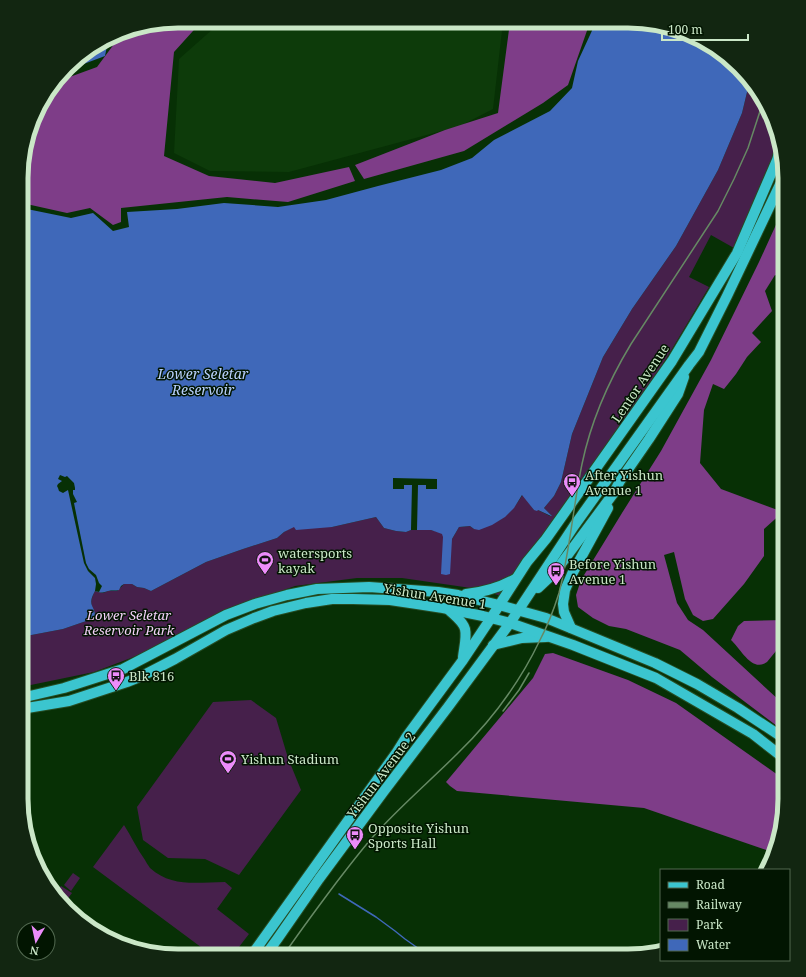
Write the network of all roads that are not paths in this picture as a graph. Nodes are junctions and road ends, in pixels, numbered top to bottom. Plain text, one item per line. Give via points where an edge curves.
1 (777, 159) edge
2 (778, 187) edge
3 (689, 365) junction
4 (631, 466) junction
5 (517, 578) junction
6 (369, 587) junction
7 (458, 595) junction
8 (527, 597) junction
9 (377, 600) junction
10 (499, 605) junction
11 (448, 610) junction
12 (518, 610) junction
13 (491, 618) junction
14 (510, 623) junction
15 (571, 628) junction
16 (550, 637) junction
17 (493, 645) junction
18 (463, 660) junction
19 (28, 696) edge
20 (28, 708) edge
21 (778, 734) edge
22 (778, 754) edge
23 (256, 949) edge
24 (270, 949) edge

1 - 5 main road, Lentor Avenue via 737,253 672,361
2 - 3 main road via 727,296 699,352
3 - 4 main road via 678,394
3 - 8 main road via 574,526
4 - 8 main road via 555,572
4 - 15 main road via 565,590 564,612
5 - 7 main road via 488,591
5 - 10 main road, Lentor Avenue
6 - 7 main road, Yishun Avenue 1
6 - 9 main road via 382,590 382,597
6 - 19 main road, Yishun Avenue 1 via 317,589 255,604 226,615 123,669
7 - 10 main road, Yishun Avenue 1
8 - 12 main road
9 - 11 main road, Yishun Avenue 1
9 - 20 main road, Yishun Avenue 1 via 332,600 273,611 226,630 127,682 69,701
10 - 12 main road, Yishun Avenue 1
10 - 13 main road, Lentor Avenue
11 - 13 main road, Yishun Avenue 1
11 - 18 main road via 465,628
12 - 14 main road, Yishun Avenue 2
12 - 15 main road, Yishun Avenue 1
13 - 14 main road, Yishun Avenue 1
13 - 18 main road, Yishun Avenue 2
14 - 16 main road, Yishun Avenue 1
14 - 17 main road, Yishun Avenue 2
15 - 21 main road, Yishun Avenue 1 via 655,663 697,684
16 - 17 main road via 522,638
16 - 22 main road, Yishun Avenue 1 via 656,678 752,734
17 - 24 main road, Yishun Avenue 2 via 328,866
18 - 23 main road, Yishun Avenue 2

